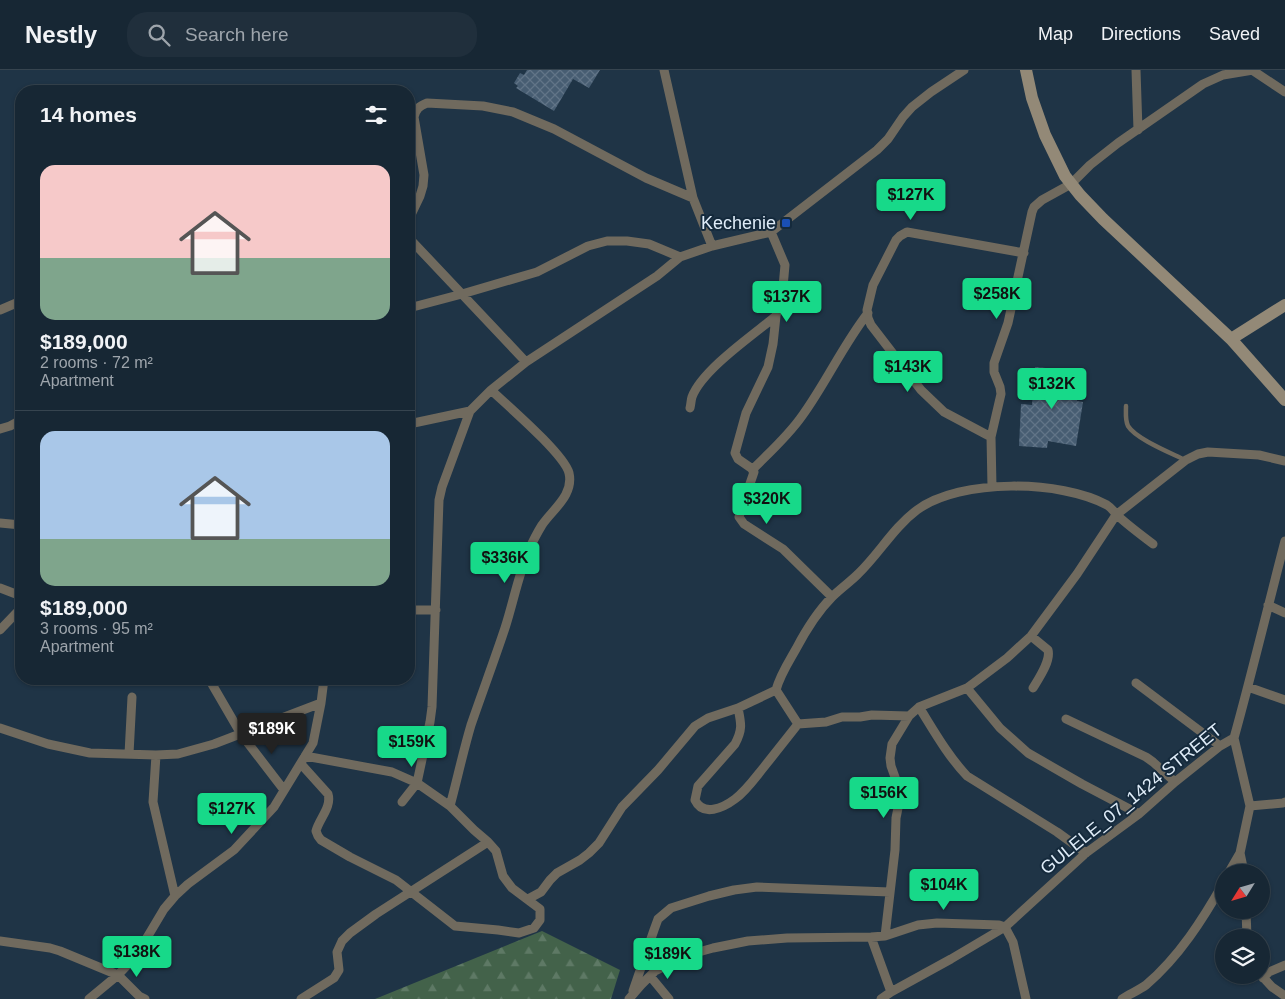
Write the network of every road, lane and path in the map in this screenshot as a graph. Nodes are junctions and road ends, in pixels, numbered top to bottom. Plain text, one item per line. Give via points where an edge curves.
1 (664, 70) edge
2 (964, 70) edge
3 (1026, 70) edge
4 (1136, 70) edge
5 (1253, 70) edge
6 (1285, 92) edge
7 (415, 109) edge
8 (415, 123) edge
9 (1138, 130) junction
10 (1071, 184) junction
11 (694, 198) junction
12 (415, 207) edge
13 (771, 232) junction
14 (415, 244) edge
15 (712, 246) junction
16 (1024, 253) junction
17 (680, 257) junction
18 (462, 294) junction
19 (15, 304) edge
20 (1285, 305) edge
21 (415, 306) edge
22 (0, 310) edge
23 (868, 313) junction
24 (776, 316) junction
25 (1231, 339) junction
26 (526, 362) junction
27 (492, 390) junction
28 (1285, 400) edge
29 (1126, 406) dead end
30 (690, 408) dead end
31 (470, 411) junction
32 (15, 423) edge
33 (415, 423) edge
34 (10, 426) junction
35 (15, 426) edge
36 (0, 429) edge
37 (991, 437) junction
38 (1186, 460) junction
39 (1285, 461) edge
40 (753, 469) junction
41 (992, 487) junction
42 (1116, 515) junction
43 (0, 523) edge
44 (15, 524) edge
45 (1285, 541) edge
46 (1153, 544) dead end
47 (0, 588) edge
48 (15, 594) edge
49 (832, 596) junction
50 (1268, 605) junction
51 (415, 610) edge
52 (436, 610) junction
53 (1285, 613) edge
54 (15, 614) edge
55 (0, 630) edge
56 (1031, 636) junction
57 (1136, 683) dead end
58 (212, 685) edge
59 (323, 685) edge
60 (1248, 687) junction
61 (967, 688) junction
62 (1034, 688) dead end
63 (776, 690) junction
64 (132, 697) dead end
65 (1285, 700) edge
66 (321, 703) junction
67 (919, 707) junction
68 (738, 708) junction
69 (909, 716) junction
70 (1066, 719) dead end
71 (798, 724) junction
72 (0, 728) edge
73 (241, 734) junction
74 (1234, 738) junction
75 (1220, 746) junction
76 (129, 754) junction
77 (156, 755) junction
78 (303, 761) junction
79 (1175, 782) junction
80 (417, 783) junction
81 (284, 790) junction
82 (402, 802) dead end
83 (1284, 804) edge
84 (450, 806) junction
85 (1250, 806) junction
86 (1139, 814) junction
87 (488, 842) junction
88 (1086, 853) junction
89 (1240, 853) junction
90 (1234, 864) edge
91 (1242, 864) edge
92 (412, 891) junction
93 (890, 892) junction
94 (175, 896) junction
95 (1215, 897) edge
96 (528, 899) junction
97 (1005, 926) junction
98 (886, 936) junction
99 (871, 938) junction
100 (0, 941) edge
101 (1285, 965) edge
102 (1270, 972) edge
103 (118, 975) junction
104 (650, 976) junction
105 (1269, 984) edge
106 (891, 992) junction
107 (1285, 996) edge
108 (630, 997) edge
109 (89, 999) edge
110 (145, 999) edge
111 (301, 999) edge
112 (669, 999) edge
113 (881, 999) edge
114 (1026, 999) edge
115 (1122, 999) edge

1 - 11 street
2 - 13 street via 912,107 877,150
3 - 10 main road via 1045,135
4 - 9 street
5 - 6 street
5 - 9 street via 1210,80
7 - 11 street via 427,103 483,106 513,112 554,128 646,178
8 - 12 street via 424,175
9 - 10 street via 1090,165
10 - 16 street via 1034,207
10 - 25 main road via 1103,219
11 - 15 street
13 - 15 street
13 - 24 street via 785,265 784,287
14 - 18 street
15 - 17 street
16 - 23 street via 907,232 896,240 873,285
16 - 37 street via 1008,323 994,363 1001,394
17 - 18 street via 649,244 607,241 588,246 537,272
17 - 26 street
18 - 21 street
18 - 26 street
19 - 22 street
20 - 25 main road
23 - 37 street via 872,325 921,390 944,412
23 - 40 street via 798,422
24 - 30 street via 715,366 701,381
24 - 40 street via 768,367 746,413 735,453 741,462
25 - 28 main road
26 - 27 street
27 - 31 street
27 - 84 street via 557,454 569,471 570,482 563,501 542,525 530,546 521,569 506,626 470,727
29 - 38 lane via 1129,426 1140,438
31 - 33 street
31 - 52 street via 439,500
32 - 34 street
34 - 35 street
34 - 36 street
37 - 41 street
38 - 39 street via 1208,452 1260,455
38 - 42 street
40 - 49 street via 740,510 741,520 783,549
41 - 42 street via 1062,491 1108,506
41 - 49 street via 942,496 918,509 892,533 857,575
42 - 46 street
42 - 56 street
43 - 44 street
45 - 50 street, GULELE_07_1424 STREET
47 - 48 street
49 - 63 street via 808,627
50 - 53 street
50 - 60 street, GULELE_07_1424 STREET
51 - 52 street
52 - 80 street via 432,707
54 - 55 street
56 - 61 street via 1008,658
56 - 62 street via 1050,653
57 - 75 street
58 - 73 street
59 - 66 street
60 - 65 street
60 - 74 street, GULELE_07_1424 STREET
61 - 67 street
61 - 86 street via 1000,728 1028,752
63 - 68 street
63 - 71 street
64 - 76 street
66 - 73 street
66 - 78 street via 313,743
67 - 69 street
67 - 88 street via 967,776
68 - 71 street via 742,726 735,744 698,786 697,806 706,810 717,809 734,800
68 - 96 street via 695,726 622,807 599,844 553,876 540,892
69 - 71 street via 842,717
69 - 93 street via 892,744 890,758 900,791
70 - 79 street via 1146,757
72 - 76 street via 64,748 90,753
73 - 77 street via 178,754
73 - 81 street
74 - 75 street, GULELE_07_1424 STREET
74 - 85 street
75 - 79 street, GULELE_07_1424 STREET
76 - 77 street
77 - 94 street via 153,802
78 - 80 street via 392,772
78 - 81 street
78 - 92 street via 328,794 329,804 316,831 321,840
79 - 86 street, GULELE_07_1424 STREET
80 - 82 street
80 - 84 street
81 - 94 street via 274,807 234,850
83 - 85 street
84 - 87 street
85 - 89 street
86 - 88 street, GULELE_07_1424 STREET
87 - 92 street
87 - 96 street via 496,850 503,876 512,888
88 - 97 street, GULELE_07_1424 STREET
89 - 90 street
89 - 91 street
92 - 96 street via 455,926 519,933 534,928 540,920 540,909
92 - 111 street via 350,932 337,952 339,970 334,978
93 - 98 street
93 - 108 street via 757,887 709,896 671,908 658,919
94 - 103 street via 164,908 136,956
95 - 115 street via 1172,959 1144,986
97 - 98 street via 937,923 918,925
97 - 106 street, GULELE_07_1424 STREET
97 - 114 street via 1013,942
98 - 99 street
99 - 104 street via 748,941 688,956
99 - 106 street
100 - 103 street via 55,949
101 - 102 street
103 - 109 street
103 - 110 street
104 - 108 street
104 - 112 street
105 - 107 street
106 - 113 street, GULELE_07_1424 STREET

